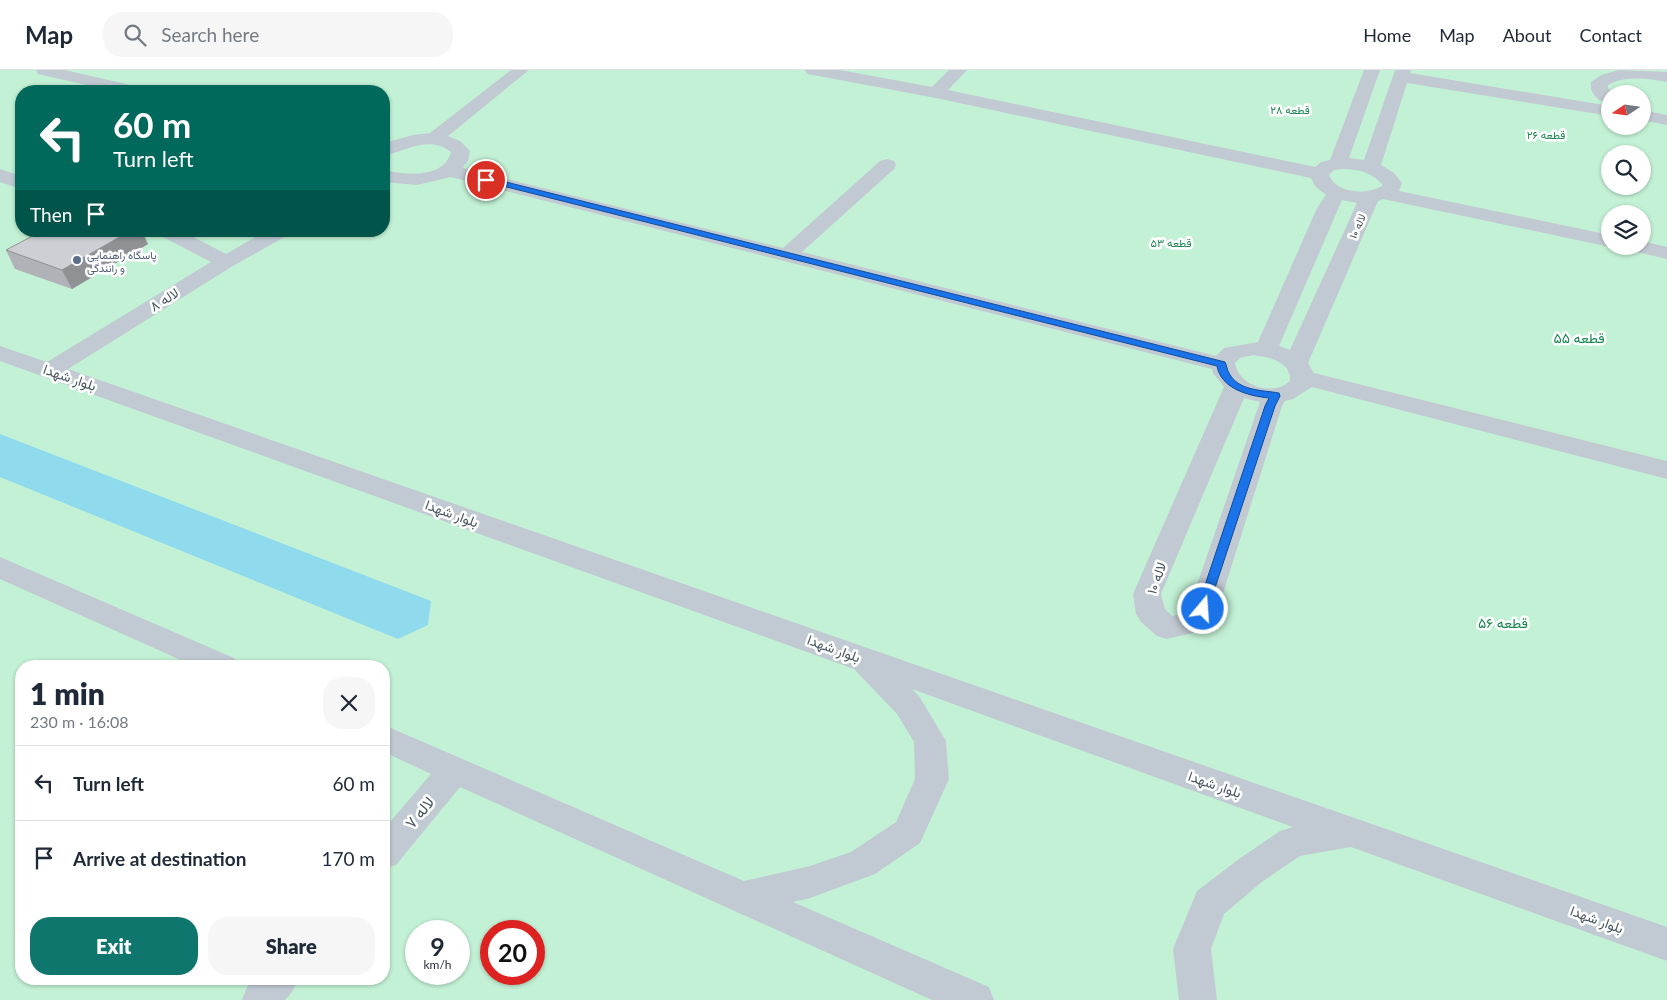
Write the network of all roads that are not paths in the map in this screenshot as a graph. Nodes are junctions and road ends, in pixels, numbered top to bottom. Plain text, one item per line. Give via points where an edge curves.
1 (44, 70) edge
2 (521, 70) edge
3 (813, 70) edge
4 (959, 70) edge
5 (1372, 70) edge
6 (1403, 74) edge
7 (1667, 77) edge
8 (108, 85) edge
9 (1601, 91) edge
10 (936, 93) junction
11 (1601, 108) edge
12 (434, 139) junction
13 (390, 148) edge
14 (887, 164) dead end
15 (1338, 164) junction
16 (1371, 168) junction
17 (448, 170) junction
18 (1319, 174) junction
19 (0, 176) edge
20 (390, 177) edge
21 (15, 181) edge
22 (1336, 192) junction
23 (1382, 192) junction
24 (1601, 226) edge
25 (1651, 235) edge
26 (178, 237) edge
27 (270, 237) edge
28 (1667, 238) edge
29 (1601, 239) edge
30 (1651, 250) edge
31 (1667, 253) edge
32 (788, 256) junction
33 (226, 262) junction
34 (1266, 349) junction
35 (0, 353) edge
36 (1222, 364) junction
37 (50, 370) junction
38 (1300, 370) junction
39 (1237, 386) junction
40 (1275, 396) junction
41 (1667, 470) edge
42 (0, 567) edge
43 (861, 658) junction
44 (209, 660) edge
45 (390, 741) edge
46 (455, 769) junction
47 (1353, 833) junction
48 (390, 847) edge
49 (744, 898) junction
50 (1667, 944) edge
51 (274, 985) edge
52 (261, 1000) edge
53 (975, 1000) edge
54 (1198, 1000) edge

1 - 8 street
2 - 12 street
3 - 10 street
4 - 10 street
5 - 15 street
6 - 11 street
6 - 16 street
7 - 9 street via 1633,72 1607,77 1600,82
10 - 18 street
12 - 13 street via 406,141
12 - 17 street via 455,145 460,151 457,164
14 - 32 street
15 - 16 street
15 - 18 street via 1322,169
16 - 23 street via 1381,172
17 - 20 street via 421,179
17 - 32 street
18 - 22 street via 1323,184
19 - 21 street
22 - 23 street
22 - 34 street via 1326,208
23 - 24 street
23 - 29 street
23 - 38 street, لاله ۱۰
25 - 28 street
26 - 33 street
27 - 33 street, لاله ۸
30 - 31 street
32 - 36 street
33 - 37 street, لاله ۸
34 - 36 street via 1236,351
34 - 38 street via 1288,357
35 - 37 street, بلوار شهدا
36 - 39 street via 1228,380
37 - 43 street, بلوار شهدا
38 - 40 street via 1302,384 1287,394
38 - 41 street
39 - 40 street via 1255,394
39 - 40 street, لاله ۱۰ via 1147,594 1151,614 1167,628 1191,623 1203,609
42 - 44 street
43 - 47 street, بلوار شهدا
43 - 49 street via 908,705 930,741 932,779 908,832 863,863 810,882
45 - 46 street
46 - 48 street, لاله ۷
46 - 49 street
47 - 50 street, بلوار شهدا
47 - 54 street via 1292,842 1250,870 1210,903 1192,949
49 - 53 street
51 - 52 street

